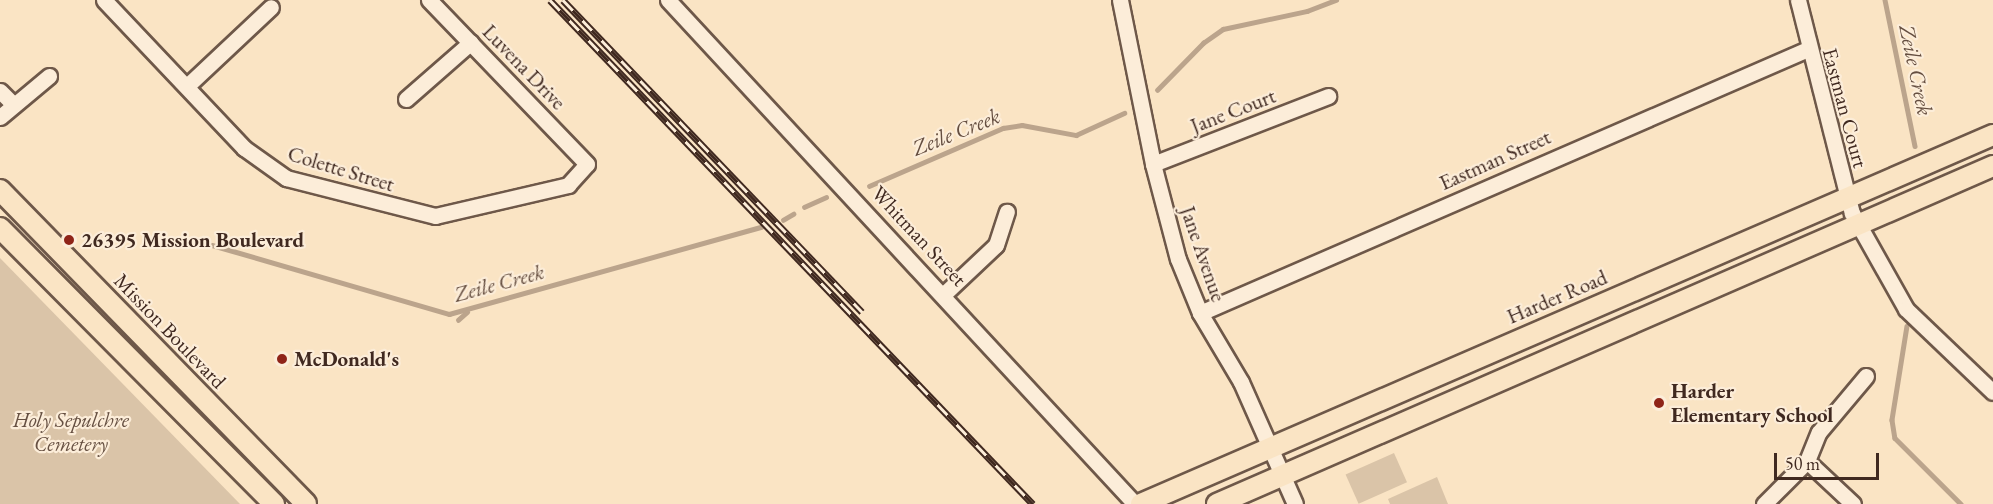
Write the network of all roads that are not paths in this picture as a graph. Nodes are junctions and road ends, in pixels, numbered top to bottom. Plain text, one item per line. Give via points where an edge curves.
1 (104, 0) edge
2 (429, 0) edge
3 (668, 0) edge
4 (1120, 0) edge
5 (1798, 0) edge
6 (271, 7) dead end
7 (471, 42) junction
8 (1808, 49) junction
9 (49, 76) dead end
10 (187, 86) junction
11 (0, 91) edge
12 (1328, 96) dead end
13 (406, 99) dead end
14 (14, 104) junction
15 (0, 117) edge
16 (1993, 135) edge
17 (587, 164) joint
18 (1153, 164) junction
19 (1993, 166) edge
20 (0, 190) edge
21 (1846, 199) junction
22 (1006, 212) dead end
23 (1859, 225) junction
24 (0, 228) edge
25 (944, 294) junction
26 (1200, 312) junction
27 (1866, 376) dead end
28 (1993, 392) edge
29 (180, 409) junction
30 (1271, 447) junction
31 (264, 460) junction
32 (1807, 461) junction
33 (1284, 477) junction
34 (274, 504) edge
35 (306, 504) edge
36 (1136, 504) edge
37 (1141, 504) edge
38 (1217, 504) edge
39 (1295, 504) edge
40 (1764, 504) edge
41 (1853, 504) edge

1 - 10 street, Colette Street
2 - 7 street, Luvena Drive
3 - 25 street, Whitman Street
4 - 18 street, Jane Avenue
5 - 8 street, Eastman Court
6 - 10 street
7 - 13 street
7 - 17 street, Luvena Drive
8 - 21 street, Eastman Court
8 - 26 street, Eastman Street
9 - 14 street
10 - 17 street, Colette Street via 244,148 286,178 420,215 450,215 568,185
11 - 14 street
12 - 18 street, Jane Court
14 - 15 street
16 - 21 main road, Harder Road
18 - 26 street, Jane Avenue via 1178,259
19 - 23 main road
20 - 31 main road, Mission Boulevard
21 - 23 street, Eastman Court
21 - 30 main road, Harder Road
22 - 25 street via 996,245
23 - 28 street, Eastman Court via 1906,309
23 - 33 main road
24 - 29 main road
25 - 36 street, Whitman Street
26 - 30 street, Jane Avenue via 1241,382
27 - 32 street via 1819,432
29 - 31 main road via 211,422 248,460
29 - 34 main road
30 - 33 street, Jane Avenue
30 - 37 main road, Harder Road
31 - 35 main road, Mission Boulevard
32 - 40 street
32 - 41 street
33 - 38 main road
33 - 39 street, Jane Avenue

